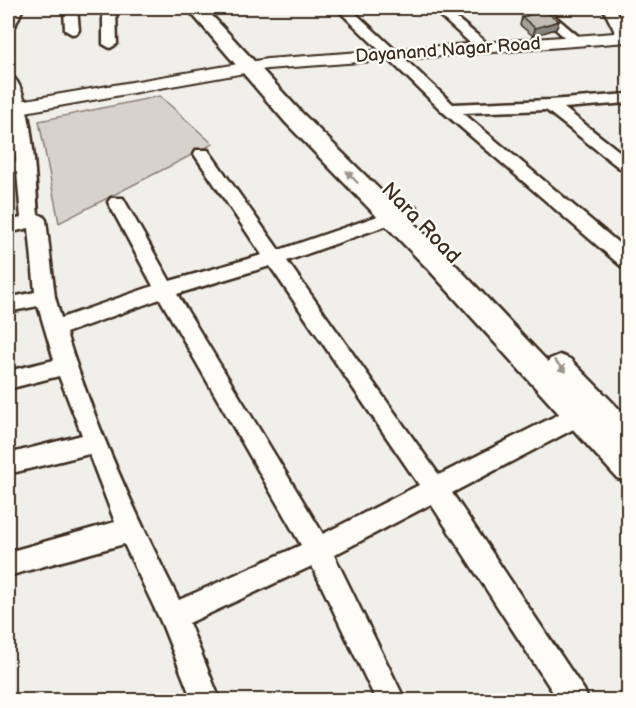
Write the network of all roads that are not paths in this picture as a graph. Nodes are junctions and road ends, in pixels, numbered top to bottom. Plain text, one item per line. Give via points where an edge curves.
1 (16, 8) edge
2 (70, 8) edge
3 (109, 8) edge
4 (196, 8) edge
5 (212, 8) edge
6 (343, 8) edge
7 (437, 8) edge
8 (538, 8) edge
9 (609, 8) edge
10 (8, 26) edge
11 (72, 30) dead end
12 (626, 37) edge
13 (577, 41) junction
14 (110, 44) dead end
15 (483, 47) junction
16 (389, 53) junction
17 (258, 66) junction
18 (8, 78) edge
19 (628, 98) edge
20 (550, 105) junction
21 (14, 108) edge
22 (449, 109) junction
23 (202, 154) dead end
24 (25, 165) junction
25 (628, 166) edge
26 (8, 168) edge
27 (117, 202) dead end
28 (402, 215) junction
29 (19, 224) edge
30 (275, 258) junction
31 (628, 261) edge
32 (165, 290) junction
33 (45, 297) junction
34 (8, 305) edge
35 (56, 328) junction
36 (66, 366) junction
37 (8, 380) edge
38 (579, 415) junction
39 (628, 439) edge
40 (94, 442) junction
41 (8, 464) edge
42 (628, 468) edge
43 (435, 490) junction
44 (130, 530) junction
45 (318, 550) junction
46 (8, 564) edge
47 (173, 616) junction
48 (206, 700) edge
49 (391, 700) edge
50 (574, 700) edge

1 - 10 street
2 - 11 street
3 - 14 street
4 - 17 main road
5 - 17 main road, Nara Road
6 - 16 street
7 - 15 street
8 - 13 street
9 - 12 street
12 - 13 street, Dayanand Nagar Road
13 - 15 street, Dayanand Nagar Road
15 - 16 street, Dayanand Nagar Road
16 - 17 street, Dayanand Nagar Road
16 - 22 street
17 - 21 street, Dayanand Nagar Road
17 - 28 main road, Nara Road
18 - 21 street
19 - 20 street
20 - 22 street
20 - 25 street
21 - 24 street
22 - 31 street
23 - 30 street
24 - 26 street
24 - 29 street
27 - 32 street
28 - 30 street
28 - 38 main road via 439,264
28 -> 39 main road, Nara Road
29 - 33 street via 37,220
30 - 32 street
30 - 43 street
32 - 35 street
32 - 45 street
33 - 34 street
33 - 35 street
35 - 36 street
36 - 37 street
36 - 40 street
38 - 42 main road
38 - 43 street
40 - 41 street
40 - 44 street
43 - 45 street
43 - 50 street
44 - 46 street
44 - 47 street
45 - 47 street
45 - 49 street
47 - 48 street

